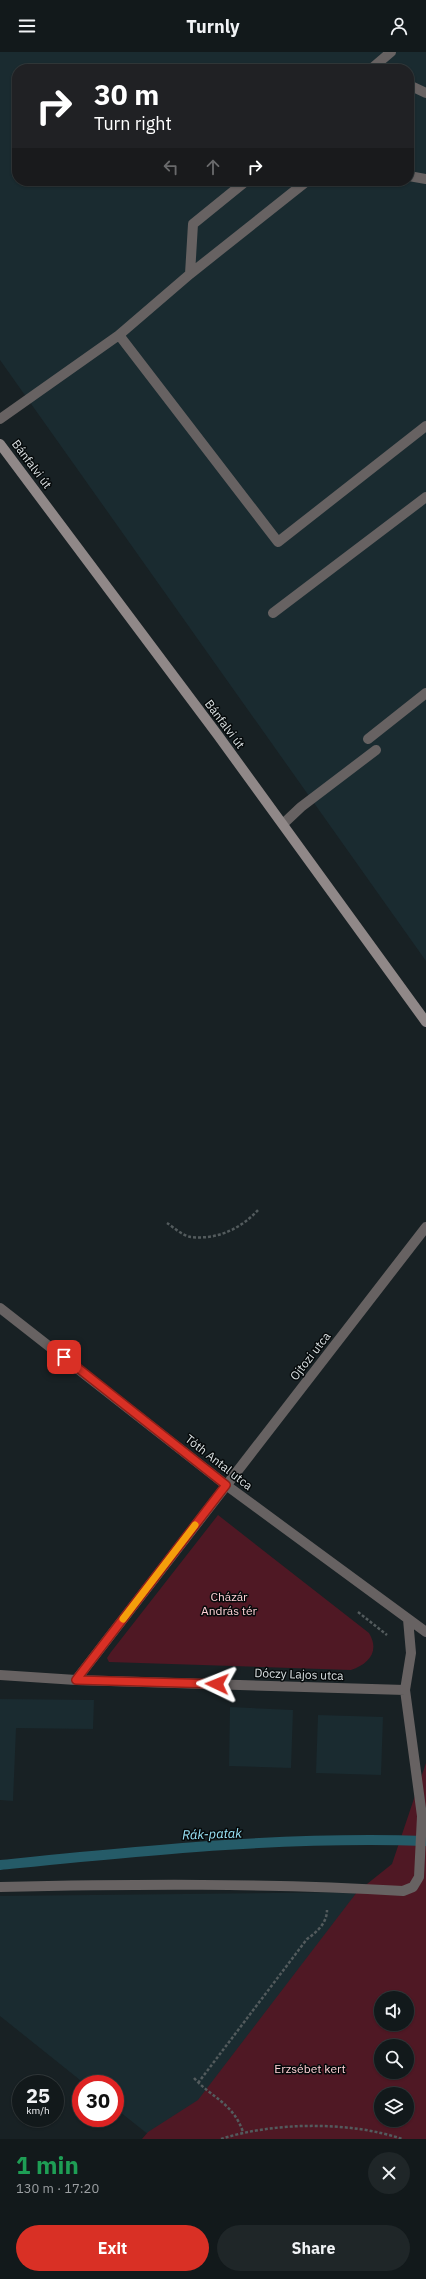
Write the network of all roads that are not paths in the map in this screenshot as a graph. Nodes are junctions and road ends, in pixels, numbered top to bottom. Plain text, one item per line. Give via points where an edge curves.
1 (391, 52) edge
2 (377, 64) edge
3 (414, 87) edge
4 (426, 92) edge
5 (414, 177) edge
6 (426, 179) edge
7 (240, 186) edge
8 (301, 186) edge
9 (190, 274) junction
10 (119, 335) junction
11 (0, 419) edge
12 (426, 426) edge
13 (0, 444) edge
14 (426, 497) edge
15 (273, 613) dead end
16 (426, 693) edge
17 (368, 738) dead end
18 (376, 750) dead end
19 (283, 824) junction
20 (426, 1022) edge
21 (426, 1227) edge
22 (0, 1308) edge
23 (226, 1485) junction
24 (408, 1619) junction
25 (426, 1632) edge
26 (0, 1675) edge
27 (76, 1680) junction
28 (405, 1690) junction
29 (0, 1887) edge

1 - 2 street
3 - 4 street
5 - 6 street
7 - 9 street via 193,224
8 - 9 street
9 - 10 street
10 - 11 street
10 - 12 street via 278,542
13 - 19 main road, Bánfalvi út
14 - 15 street
16 - 17 street
18 - 19 street via 301,807
19 - 20 main road, Bánfalvi út
21 - 23 street, Ojtozi utca
22 - 23 street, Tóth Antal utca
23 - 24 street, Tóth Antal utca
23 - 27 street, Ojtozi utca
24 - 25 street, Tóth Antal utca
24 - 28 street via 411,1653
26 - 27 street, Dóczy Lajos utca
27 - 28 street, Dóczy Lajos utca
28 - 29 street via 422,1816 418,1877 413,1887 403,1891 327,1886 133,1884

